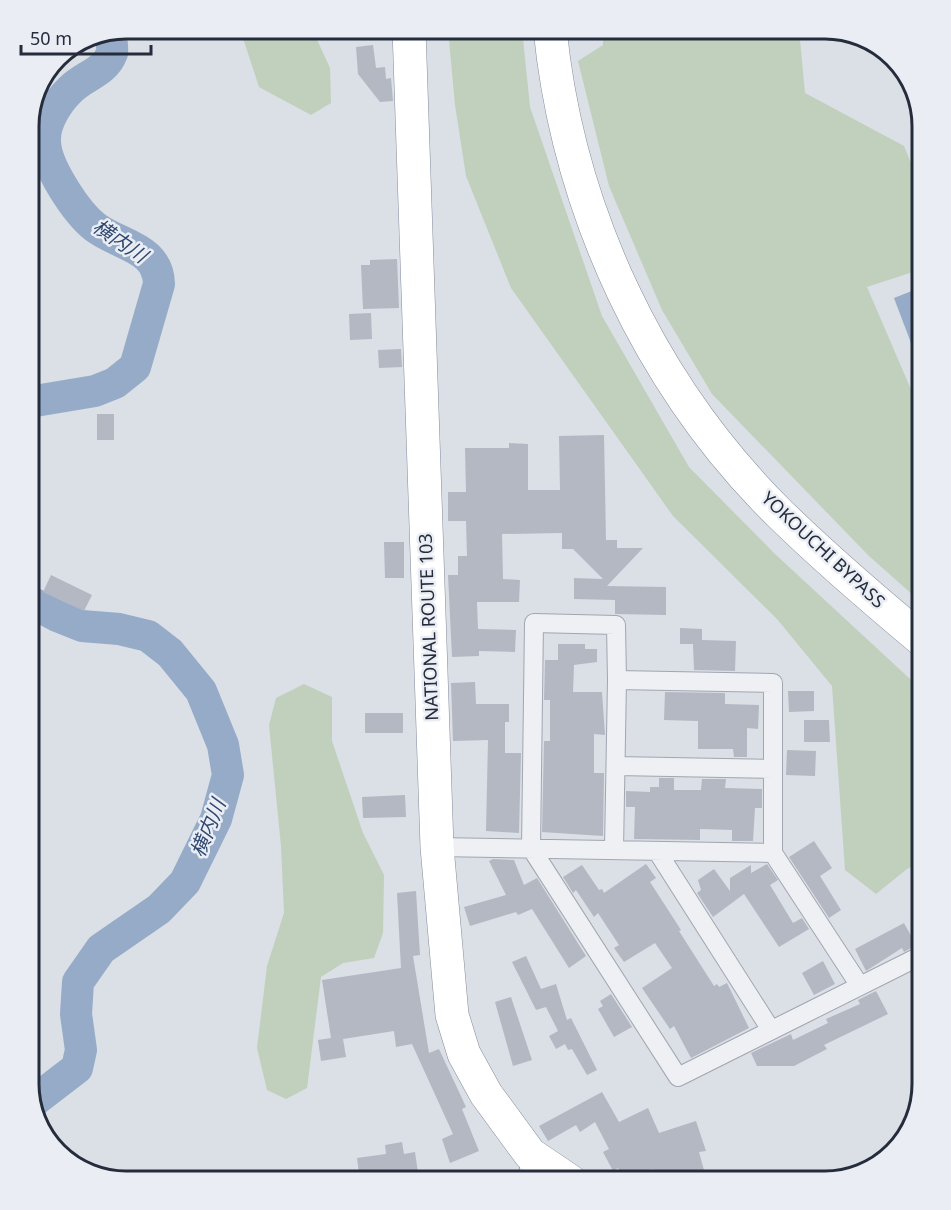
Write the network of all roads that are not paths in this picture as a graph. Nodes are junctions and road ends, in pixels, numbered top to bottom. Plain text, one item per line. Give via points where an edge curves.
1 (409, 39) edge
2 (552, 39) edge
3 (912, 631) edge
4 (617, 680) junction
5 (616, 766) junction
6 (773, 769) junction
7 (437, 847) junction
8 (531, 849) junction
9 (614, 850) junction
10 (657, 851) junction
11 (773, 853) junction
12 (912, 960) edge
13 (860, 986) junction
14 (771, 1030) junction
15 (529, 1168) edge

1 - 7 highway, NATIONAL ROUTE 103
2 - 3 highway, YOKOUCHI BYPASS via 575,166 609,265 646,336 689,405 779,513
4 - 5 street
4 - 6 street via 773,683
4 - 8 street via 616,625 534,623
5 - 6 street
5 - 9 street
6 - 11 street
7 - 8 street
7 - 15 highway, NATIONAL ROUTE 103 via 452,1015 464,1054
8 - 9 street
8 - 14 street via 678,1077
9 - 10 street
10 - 11 street
10 - 14 street
11 - 13 street
12 - 13 street
13 - 14 street

